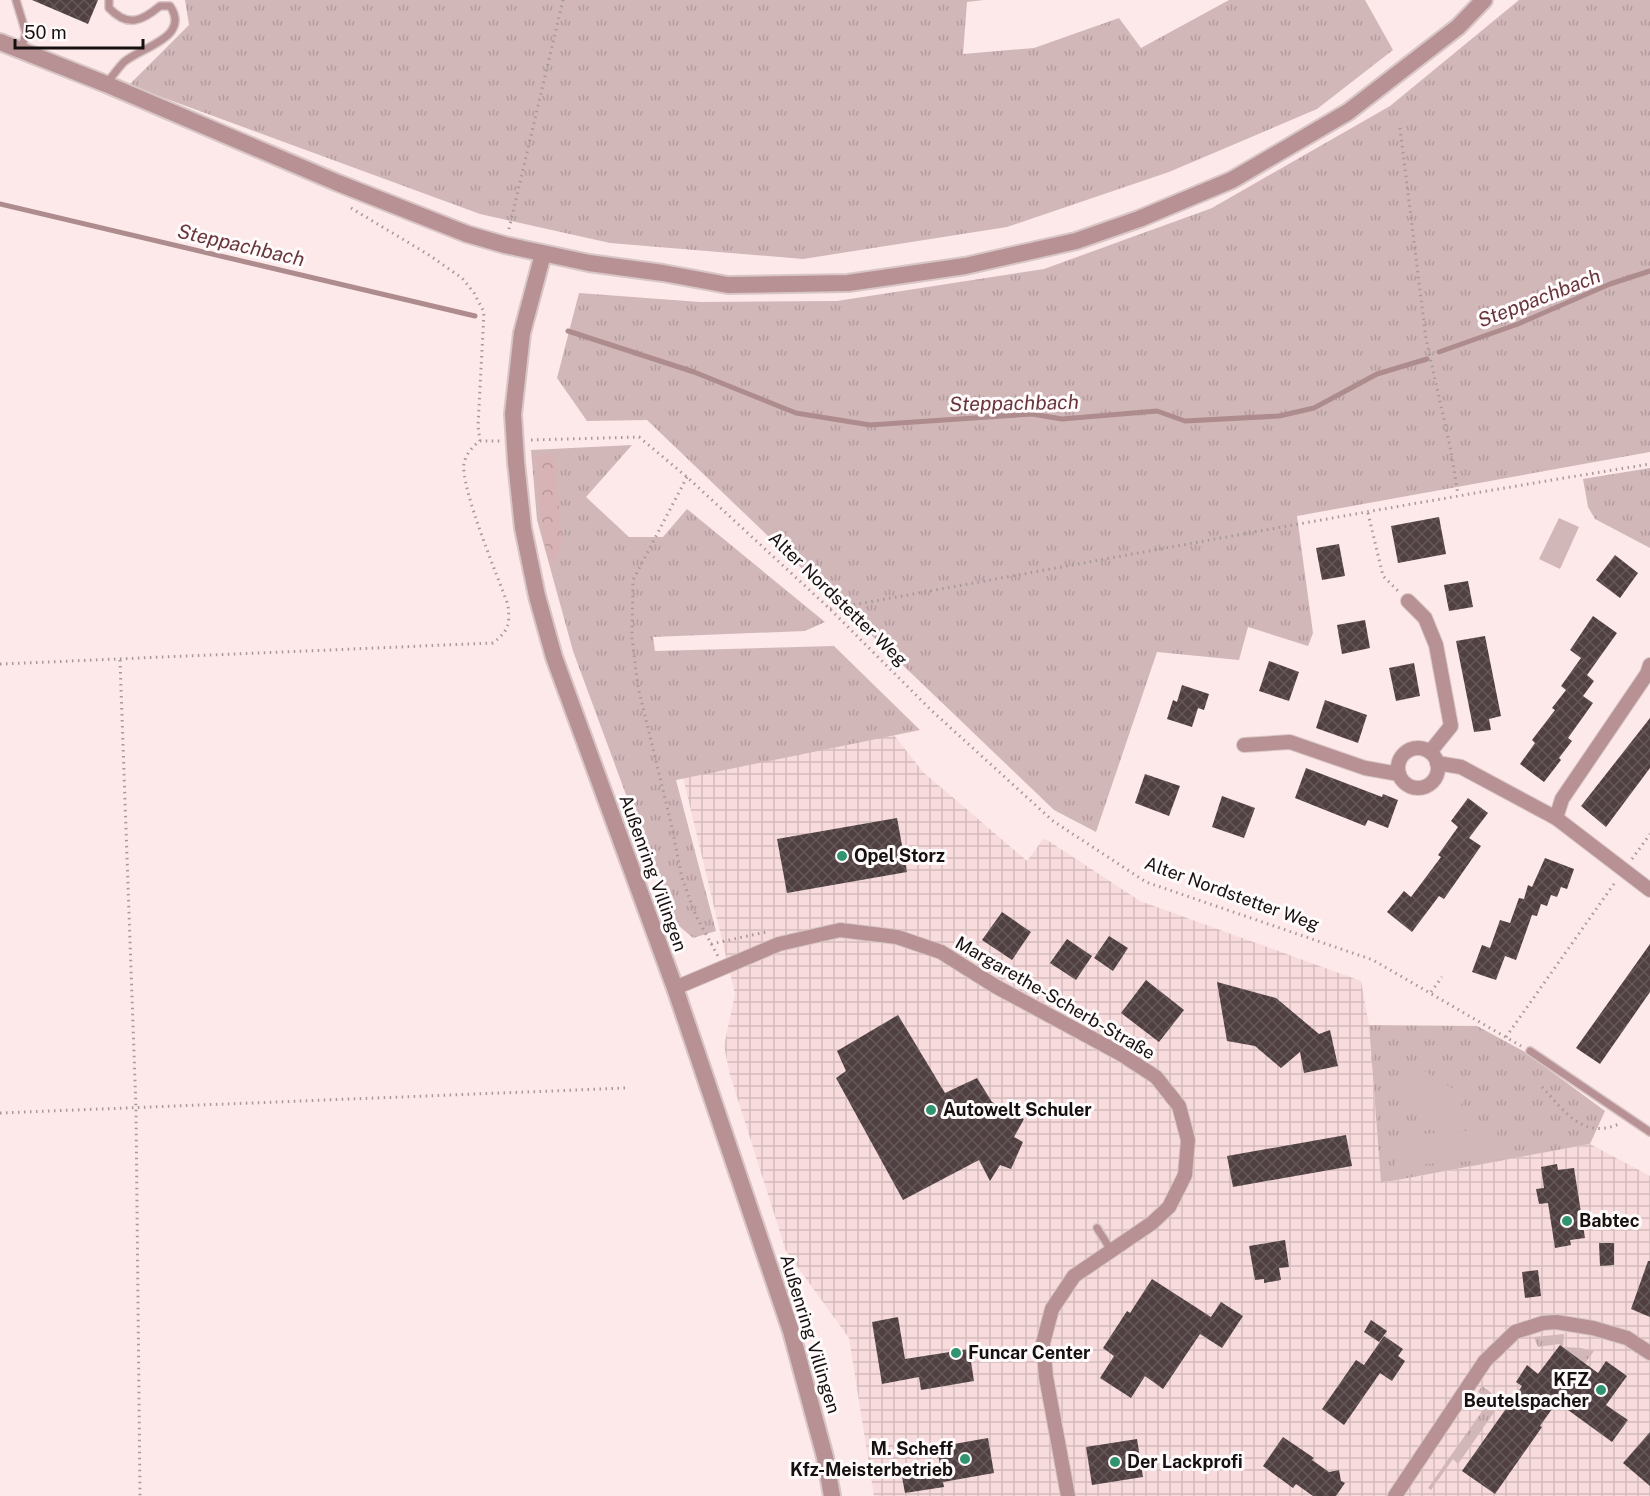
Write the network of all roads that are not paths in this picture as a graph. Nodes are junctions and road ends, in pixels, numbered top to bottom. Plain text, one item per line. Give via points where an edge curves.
1 (16, 0) edge
2 (109, 0) edge
3 (1484, 0) edge
4 (159, 3) edge
5 (0, 42) edge
6 (21, 51) junction
7 (106, 84) junction
8 (543, 254) junction
9 (1408, 601) road end
10 (1650, 665) edge
11 (1244, 745) dead end
12 (1434, 757) junction
13 (1399, 774) junction
14 (1556, 818) junction
15 (1650, 890) edge
16 (675, 988) junction
17 (1530, 1051) road end
18 (1650, 1132) edge
19 (1097, 1228) dead end
20 (1110, 1250) junction
21 (1650, 1353) edge
22 (1401, 1494) edge
23 (832, 1496) edge
24 (1068, 1496) edge

1 - 6 lane via 26,33
2 - 4 lane via 110,9 119,18 131,21 147,17
3 - 8 street via 1458,27 1348,112 1232,180 1076,241 965,266 848,283 728,285
4 - 7 lane via 170,6 176,15 175,26 169,35 125,62
5 - 6 street
6 - 7 street
7 - 8 street via 467,234
8 - 16 street, Außenring Villingen, bridge via 522,333 513,414 523,528 554,657
9 - 12 street via 1425,618 1436,645 1451,726
10 - 14 street via 1562,800
11 - 13 street via 1290,742 1365,768
12 - 13 street via 1418,748 1407,751 1400,761
12 - 13 street via 1438,770 1432,782 1420,787 1407,784
12 - 14 street via 1461,767
14 - 15 street
16 - 20 street, Margarethe-Scherb-Straße via 779,944 819,934 840,930 897,937 941,952 1119,1053 1156,1077 1179,1107 1188,1140 1185,1175 1169,1207
16 - 23 street, Außenring Villingen via 791,1331
17 - 18 lane
19 - 20 lane
20 - 24 street, Margarethe-Scherb-Straße via 1074,1276 1052,1309 1043,1343
21 - 22 street via 1627,1338 1556,1322 1515,1332 1485,1361

